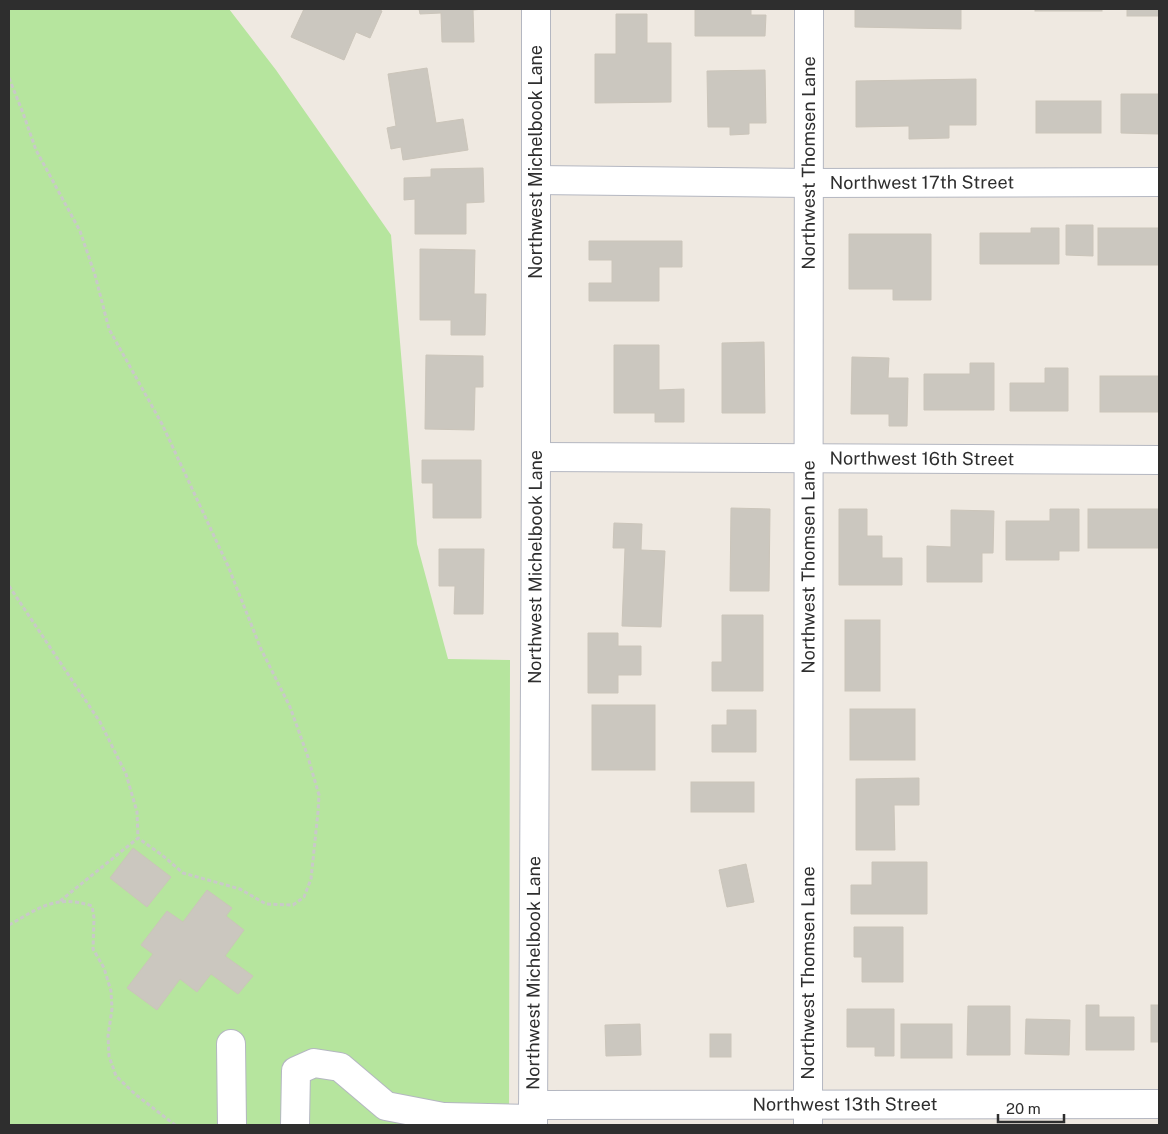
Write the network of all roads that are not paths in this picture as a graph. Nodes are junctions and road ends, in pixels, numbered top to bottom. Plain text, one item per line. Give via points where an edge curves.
1 (536, 9) edge
2 (809, 9) edge
3 (536, 180) junction
4 (1159, 182) edge
5 (808, 183) junction
6 (536, 457) junction
7 (808, 458) junction
8 (1159, 460) edge
9 (231, 1044) dead end
10 (1159, 1104) edge
11 (808, 1115) edge
12 (533, 1116) edge
13 (443, 1120) edge
14 (232, 1125) edge
15 (295, 1125) edge

1 - 3 street, Northwest Michelbook Lane
2 - 5 street, Northwest Thomsen Lane
3 - 5 street, Northwest 17th Street
3 - 6 street, Northwest Michelbook Lane
4 - 5 street, Northwest 17th Street
5 - 7 street, Northwest Thomsen Lane
6 - 7 street, Northwest 16th Street
6 - 12 street, Northwest Michelbook Lane
7 - 8 street, Northwest 16th Street
7 - 11 street, Northwest Thomsen Lane
9 - 14 street
10 - 11 street, Northwest 13th Street
11 - 12 street, Northwest 13th Street
12 - 13 street, Northwest 13th Street
13 - 15 street, Northwest 13th Street via 386,1106 340,1067 314,1063 296,1071

